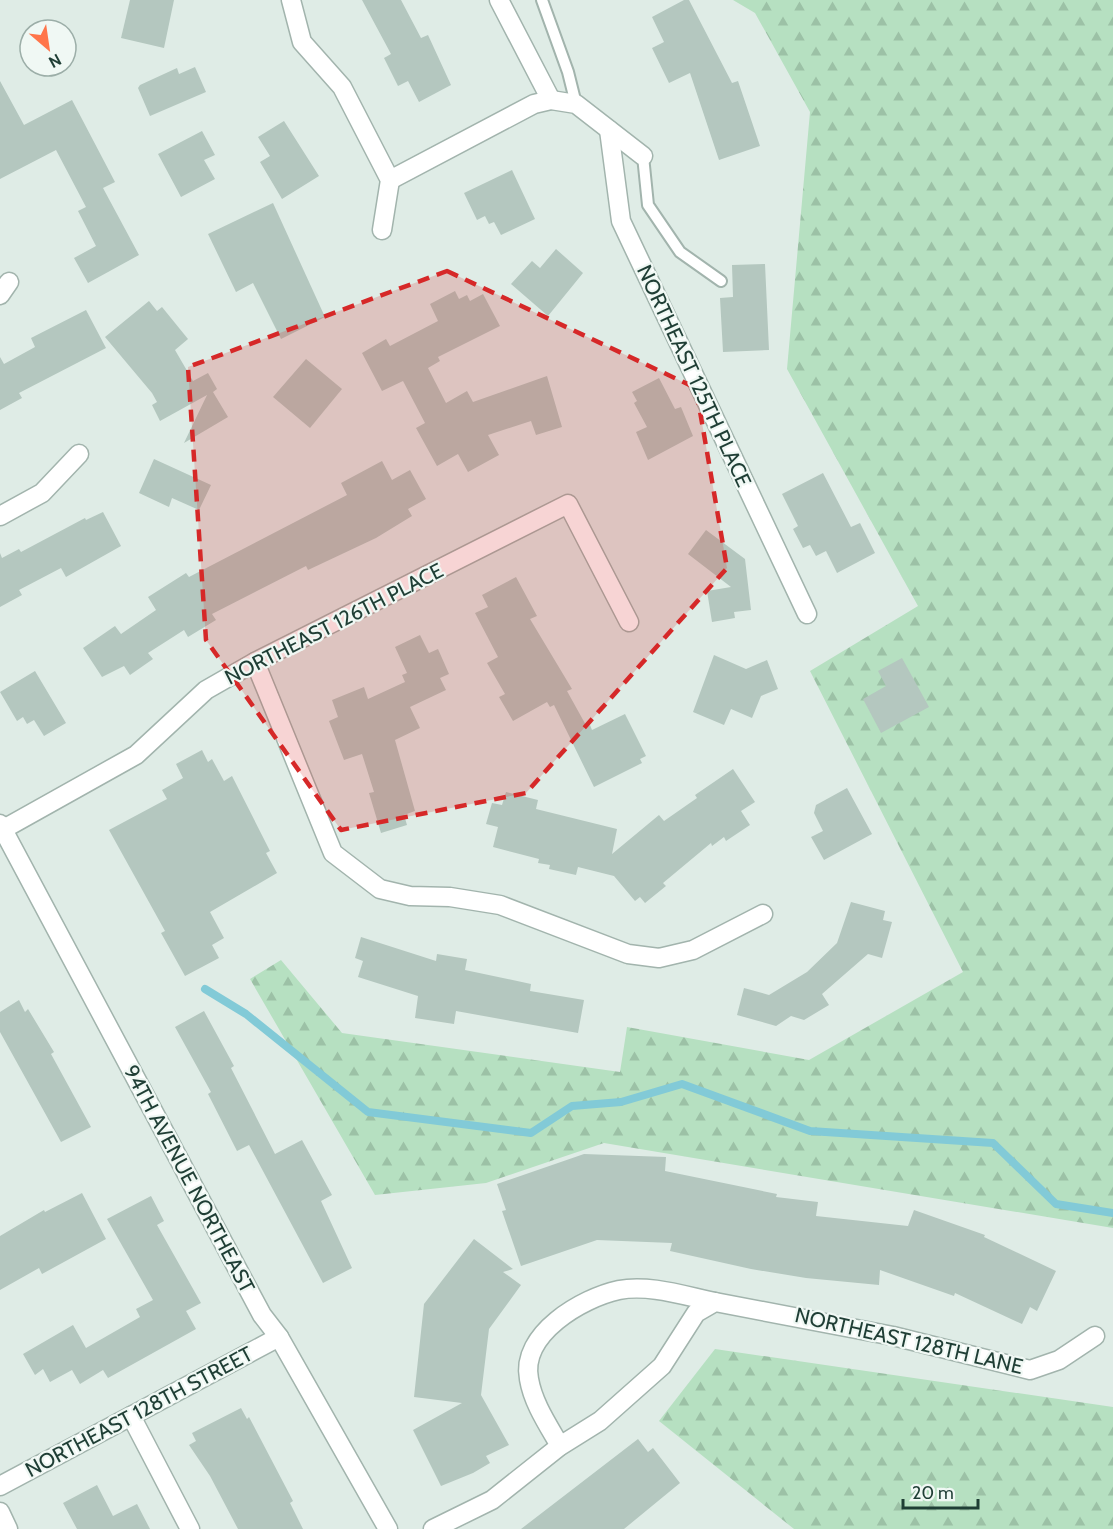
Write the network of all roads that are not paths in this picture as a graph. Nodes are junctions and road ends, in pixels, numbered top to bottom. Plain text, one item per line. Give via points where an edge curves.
1 (291, 0) edge
2 (499, 0) edge
3 (542, 0) edge
4 (551, 100) junction
5 (576, 104) junction
6 (609, 130) junction
7 (644, 156) joint
8 (390, 180) junction
9 (382, 230) dead end
10 (720, 282) dead end
11 (79, 454) dead end
12 (0, 516) edge
13 (807, 614) dead end
14 (628, 622) dead end
15 (255, 662) junction
16 (1, 828) edge
17 (763, 914) dead end
18 (714, 1302) junction
19 (1095, 1336) dead end
20 (279, 1337) junction
21 (131, 1416) junction
22 (560, 1446) junction
23 (0, 1486) edge
24 (0, 1512) edge
25 (8, 1529) edge
26 (190, 1529) edge
27 (388, 1529) edge
28 (433, 1529) edge

1 - 8 street via 302,42 342,87
2 - 4 street
3 - 5 lane
4 - 5 street
4 - 8 street via 534,104
5 - 6 street
6 - 7 street
6 - 13 street, NORTHEAST 125TH PLACE via 621,221
7 - 10 lane via 648,205 680,252
8 - 9 street
11 - 12 street via 42,493
14 - 15 street, NORTHEAST 126TH PLACE via 568,504
15 - 16 street, NORTHEAST 126TH PLACE via 206,690 136,755
15 - 17 street via 333,853 380,889 500,905 628,954 659,958 693,950
16 - 20 street, 94TH AVENUE NORTHEAST via 192,1187 262,1315
18 - 19 street, NORTHEAST 128TH LANE via 893,1336 1030,1370 1059,1360
18 - 22 street via 696,1313 662,1366 635,1392 600,1421
18 - 22 street, NORTHEAST 128TH LANE via 620,1290 560,1316 533,1346 528,1377 540,1412
20 - 21 street, NORTHEAST 128TH STREET
20 - 27 street, 94TH AVENUE NORTHEAST
21 - 23 street, NORTHEAST 128TH STREET
21 - 26 street
22 - 28 street via 492,1500
24 - 25 street

